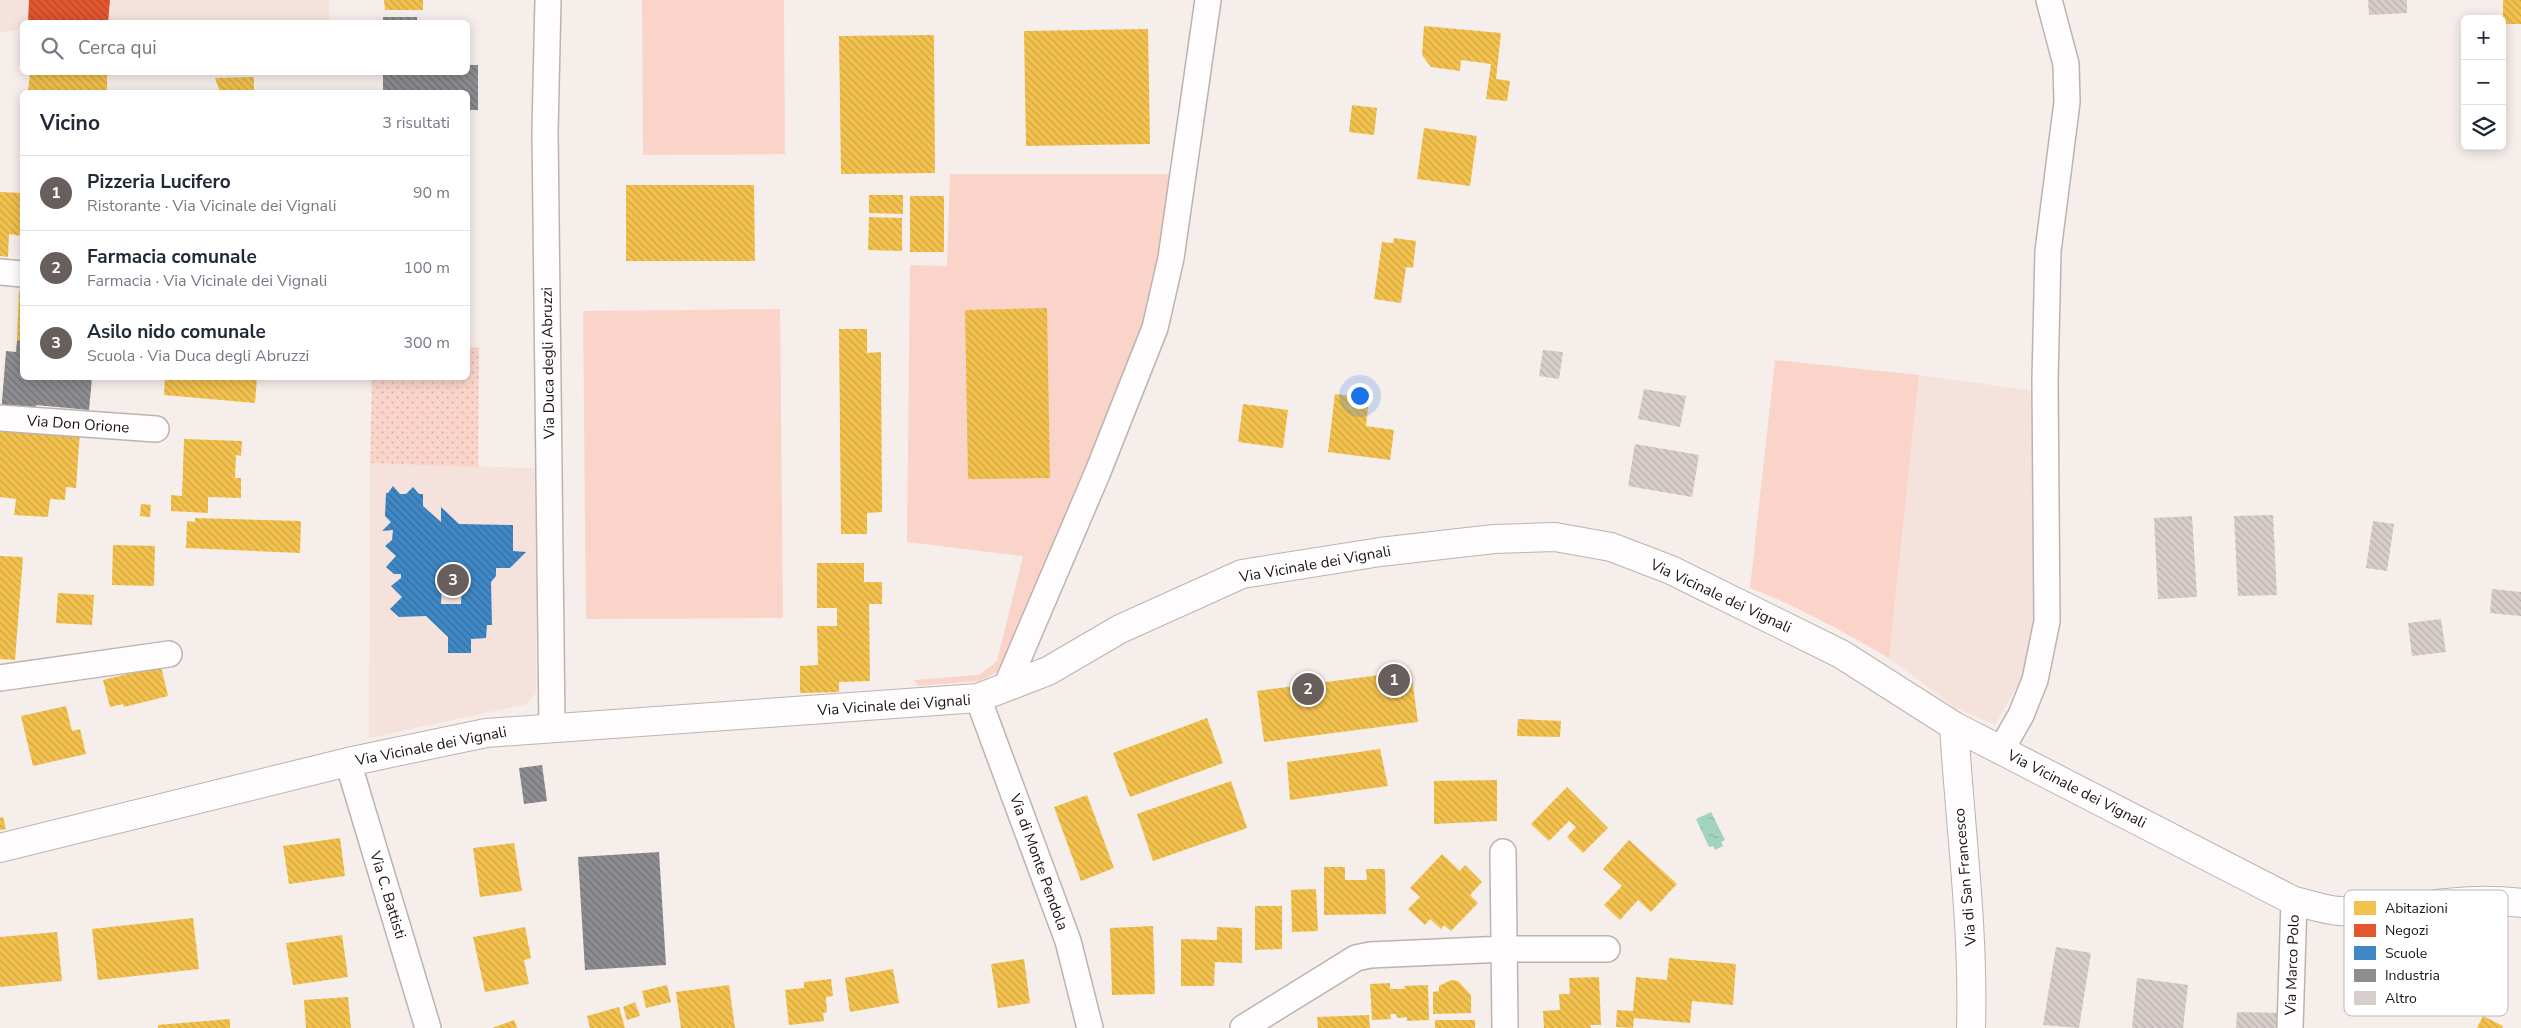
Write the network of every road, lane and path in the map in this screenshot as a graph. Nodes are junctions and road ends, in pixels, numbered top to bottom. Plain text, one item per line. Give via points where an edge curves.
1 (548, 0) edge
2 (1208, 0) edge
3 (2049, 0) edge
4 (0, 272) edge
5 (20, 274) edge
6 (0, 418) edge
7 (156, 429) dead end
8 (170, 654) dead end
9 (0, 678) edge
10 (1006, 687) junction
11 (978, 698) junction
12 (1954, 726) junction
13 (552, 727) junction
14 (2001, 750) junction
15 (348, 762) junction
16 (0, 848) edge
17 (1503, 852) dead end
18 (2294, 901) junction
19 (2508, 902) edge
20 (2521, 903) edge
21 (2344, 911) edge
22 (1504, 949) junction
23 (1607, 950) dead end
24 (428, 1028) edge
25 (1090, 1028) edge
26 (1243, 1028) edge
27 (1505, 1028) edge
28 (1971, 1028) edge
29 (2290, 1028) edge

1 - 13 street, Via Duca degli Abruzzi via 545,138
2 - 10 street via 1171,258 1155,328
3 - 14 street via 2066,64 2067,102 2048,251 2046,621 2035,680 2021,715
4 - 5 street
6 - 7 street, Via Don Orione
8 - 9 street
10 - 11 street, Via Vicinale dei Vignali
10 - 12 street, Via Vicinale dei Vignali via 1048,671 1120,629 1242,574 1380,552 1494,539 1556,537 1611,547 1671,570 1841,654
11 - 13 street, Via Vicinale dei Vignali
11 - 25 street, Via di Monte Pendola via 1068,940
12 - 14 street, Via Vicinale dei Vignali
12 - 28 street, Via di San Francesco via 1973,969
13 - 15 street, Via Vicinale dei Vignali via 486,733
14 - 18 street, Via Vicinale dei Vignali
15 - 16 street, Via Vicinale dei Vignali
15 - 24 street, Via C. Battisti
17 - 22 street
18 - 21 street, Via Vicinale dei Vignali
18 - 29 street, Via Marco Polo
19 - 20 street, Via Vicinale dei Vignali
22 - 23 street
22 - 26 street via 1356,958
22 - 27 street

